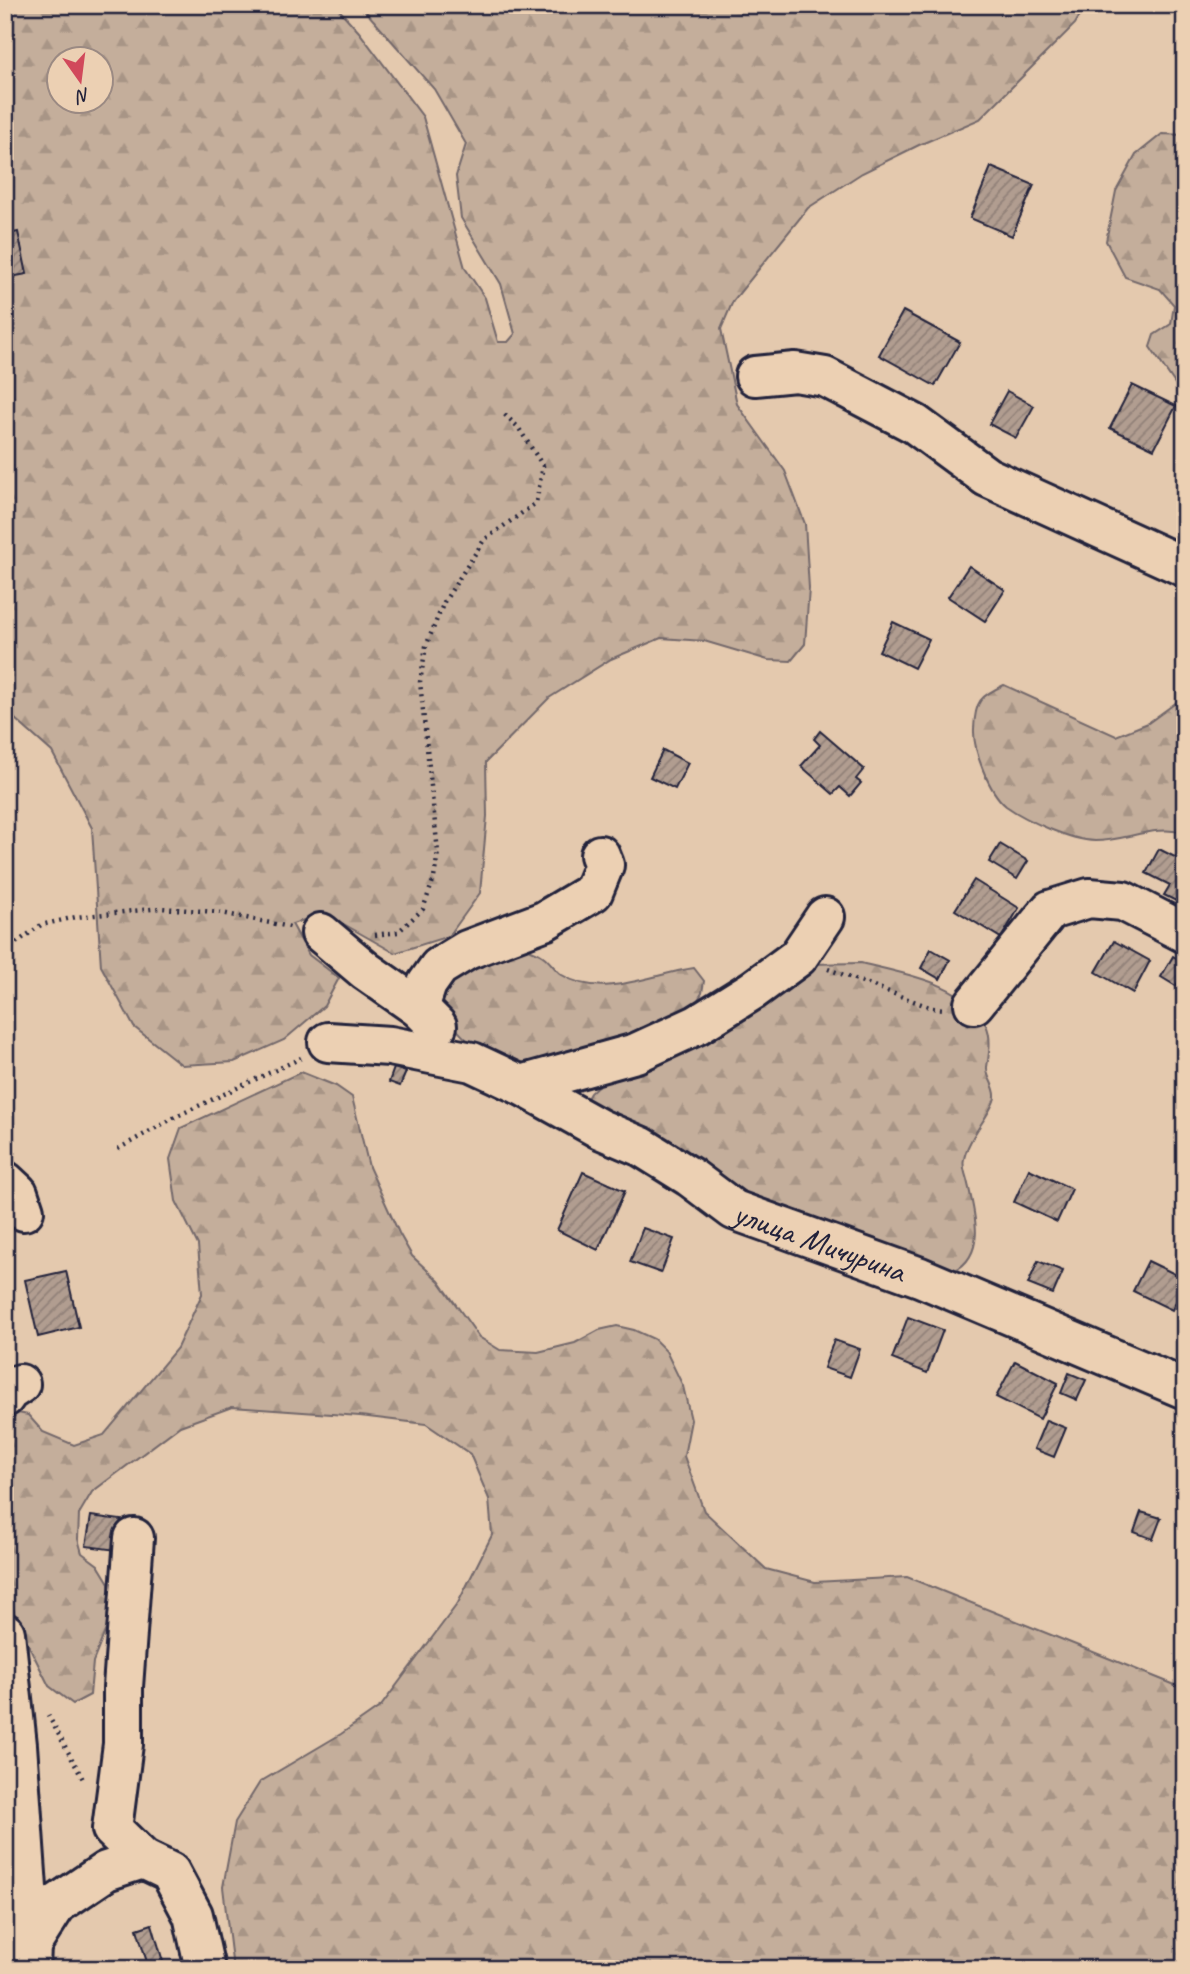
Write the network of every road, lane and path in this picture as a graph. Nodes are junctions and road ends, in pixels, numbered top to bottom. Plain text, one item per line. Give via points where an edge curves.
1 (755, 376) dead end
2 (504, 414) dead end
3 (1185, 567) edge
4 (600, 855) dead end
5 (825, 917) dead end
6 (321, 933) junction
7 (1185, 933) edge
8 (5, 951) edge
9 (798, 957) junction
10 (974, 1004) joint
11 (419, 1009) junction
12 (328, 1042) joint
13 (472, 1062) junction
14 (522, 1085) junction
15 (118, 1149) dead end
16 (1185, 1389) edge
17 (134, 1538) dead end
18 (5, 1633) edge
19 (43, 1707) dead end
20 (88, 1787) dead end
21 (143, 1859) junction
22 (31, 1957) edge
23 (205, 1969) edge

1 - 3 street via 795,372 825,377 915,424 987,477
2 - 6 path via 543,466 536,503 484,540 444,602 426,646 420,682 438,852 424,909 398,932 355,938
4 - 11 street via 604,864 593,892 544,920 467,950 439,967 427,984
5 - 9 street
6 - 8 path via 217,912 161,908 76,916 41,925
6 - 11 street
7 - 10 street via 1122,901 1089,898 1050,910
9 - 10 path via 932,1008
9 - 14 street via 673,1037 636,1053
11 - 13 street
12 - 13 street via 390,1046
12 - 15 path
13 - 14 street, улица Мичурина
14 - 16 street, улица Мичурина via 642,1147 734,1210 920,1278
17 - 21 street via 123,1744 112,1829
18 - 22 street
19 - 20 path
21 - 22 street via 106,1871 57,1904
21 - 23 street via 170,1872 193,1915

